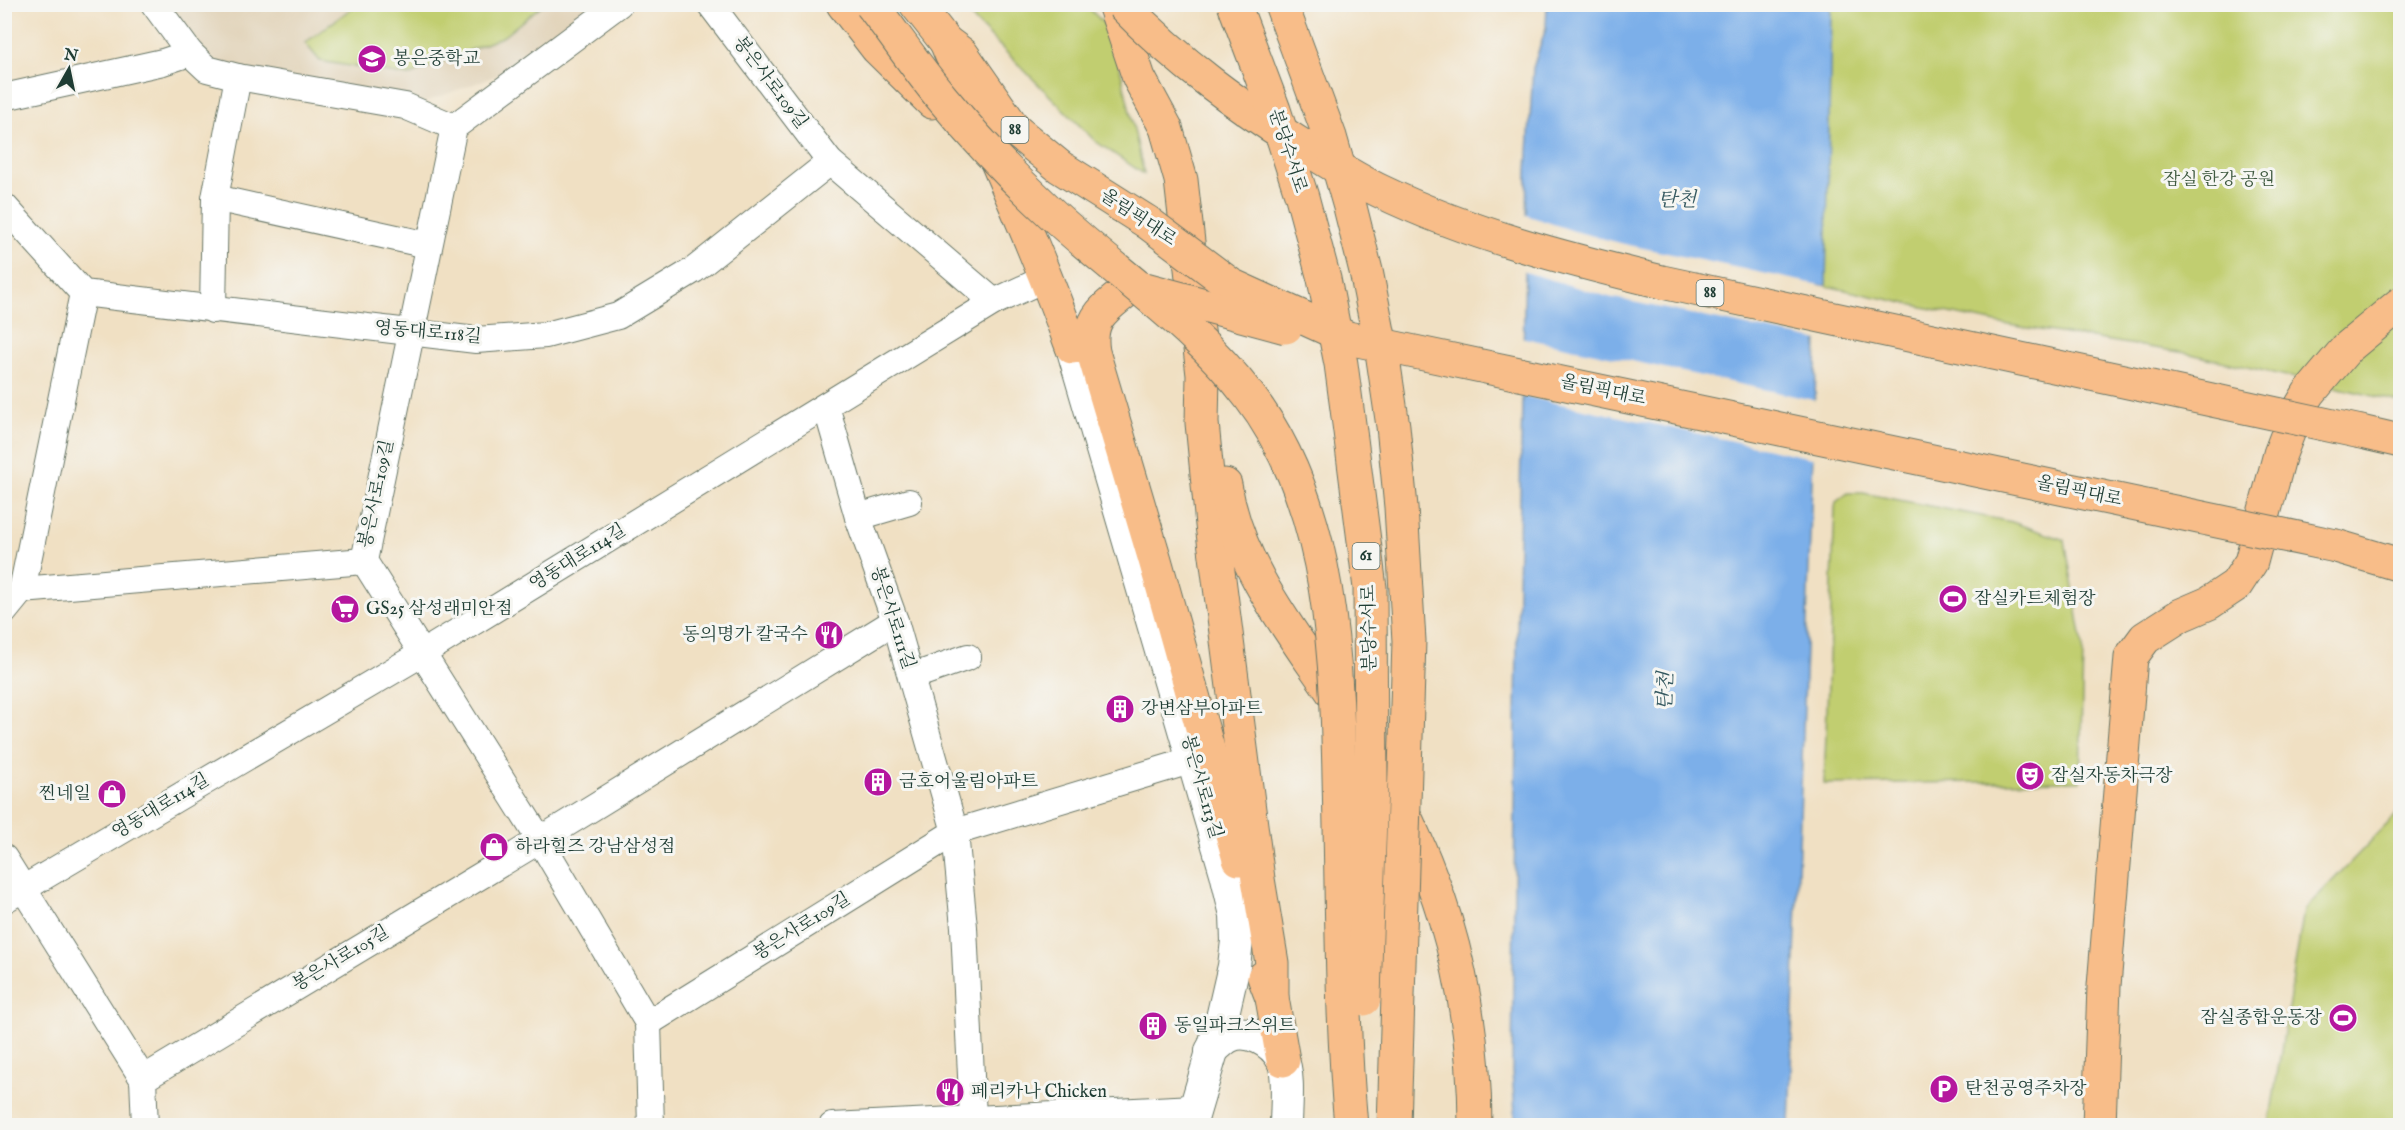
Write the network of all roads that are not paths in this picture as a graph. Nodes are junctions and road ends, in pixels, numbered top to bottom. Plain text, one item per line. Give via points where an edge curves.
1 (154, 4) edge
2 (619, 4) edge
3 (710, 4) edge
4 (843, 4) edge
5 (871, 4) edge
6 (916, 4) edge
7 (1114, 4) edge
8 (1122, 4) edge
9 (1234, 4) edge
10 (1281, 4) edge
11 (946, 42) junction
12 (190, 53) junction
13 (238, 77) junction
14 (4, 97) edge
15 (454, 126) junction
16 (830, 162) junction
17 (996, 163) junction
18 (215, 198) junction
19 (4, 206) edge
20 (428, 245) junction
21 (1046, 278) junction
22 (83, 293) junction
23 (994, 302) junction
24 (2400, 304) edge
25 (213, 310) junction
26 (412, 333) junction
27 (1348, 338) junction
28 (1072, 347) joint
29 (1203, 375) junction
30 (826, 406) junction
31 (2400, 441) edge
32 (909, 502) dead end
33 (858, 517) junction
34 (364, 561) junction
35 (2400, 565) edge
36 (21, 590) junction
37 (4, 612) edge
38 (895, 621) junction
39 (423, 653) junction
40 (968, 657) dead end
41 (911, 677) junction
42 (1193, 760) junction
43 (955, 832) junction
44 (540, 840) junction
45 (4, 858) edge
46 (14, 895) edge
47 (1272, 998) junction
48 (648, 1023) junction
49 (1211, 1051) junction
50 (1283, 1060) junction
51 (143, 1080) junction
52 (1192, 1117) edge
53 (972, 1122) edge
54 (145, 1125) edge
55 (651, 1125) edge
56 (832, 1125) edge
57 (1286, 1125) edge
58 (1351, 1125) edge
59 (1356, 1125) edge
60 (1394, 1125) edge
61 (1475, 1125) edge
62 (2099, 1125) edge

1 - 12 street
2 - 15 street
3 - 16 street, 봉은사로109길
4 - 17 highway via 877,48
5 - 58 highway, bridge via 941,97 1009,173 1224,365 1251,398 1294,475 1323,566 1330,624 1338,745 1344,1056
6 - 11 highway, 올림픽대로 / 88
7 - 29 highway via 1139,78 1166,128 1181,180
8 - 31 highway, 88, bridge via 1211,85 1340,169 1380,191 1514,243 1662,282
9 - 59 highway, 분당수서로 / 61, bridge via 1274,110 1324,279 1341,364 1370,588 1370,797 1362,1058
10 - 60 highway, 분당수서로 / 61, bridge via 1330,137 1350,207 1382,352 1394,437 1409,641
11 - 17 highway
11 - 27 highway, 올림픽대로 / 88, bridge via 962,54 1015,130 1060,167 1147,222 1231,285
12 - 13 street via 207,69
12 - 14 street
13 - 15 street via 405,106
13 - 18 street
15 - 20 street, 봉은사로109길
16 - 23 street
16 - 26 street, 영동대로118길 via 694,270 618,316 546,335 476,340
17 - 21 highway
18 - 20 street
18 - 25 street
19 - 22 street
20 - 26 street, 봉은사로109길
21 - 23 street, 영동대로114길
21 - 28 highway
22 - 25 street, 영동대로118길
22 - 36 street
23 - 30 street, 영동대로114길
24 - 62 highway via 2347,348 2309,393 2293,420 2251,562 2236,585 2145,638 2131,657 2104,986
25 - 26 street, 영동대로118길
26 - 34 street, 봉은사로109길
27 - 35 highway, 올림픽대로 / 88, bridge via 2336,546
27 - 47 highway, bridge via 1281,326 1131,285 1097,316 1092,327 1093,352 1227,815 1246,884 1257,961
28 - 42 street, 봉은사로113길
29 - 47 highway via 1202,423 1212,525 1272,963
29 - 61 highway, bridge via 1217,422 1234,525 1293,636 1358,730 1390,785 1440,899 1464,998
30 - 33 street, 봉은사로111길
30 - 39 street, 영동대로114길
32 - 33 street
33 - 38 street, 봉은사로111길
34 - 36 street
34 - 39 street, 봉은사로109길
36 - 37 street
38 - 41 street, 봉은사로111길
38 - 44 street
39 - 44 street, 봉은사로109길
39 - 46 street, 영동대로114길
40 - 41 street
41 - 43 street, 봉은사로111길
42 - 43 street
42 - 49 street, 봉은사로113길 via 1236,915 1234,966
43 - 48 street, 봉은사로109길
43 - 53 street, 봉은사로111길
44 - 48 street, 봉은사로109길
44 - 51 street, 봉은사로105길
45 - 46 street
46 - 51 street
47 - 50 highway
48 - 55 street, 봉은사로109길
49 - 50 street via 1229,1036 1242,1034 1269,1043
49 - 52 street, 봉은사로113길
50 - 57 street
51 - 54 street
52 - 53 street
53 - 56 street

